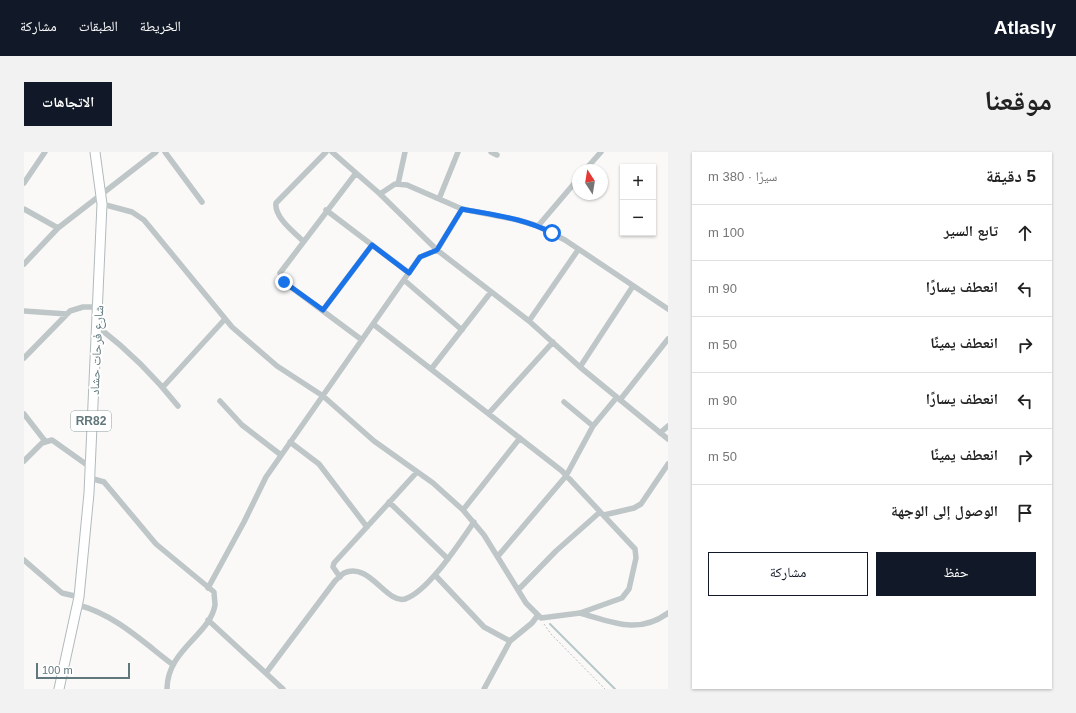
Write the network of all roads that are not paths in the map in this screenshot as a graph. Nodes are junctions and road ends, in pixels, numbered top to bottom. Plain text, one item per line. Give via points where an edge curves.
1 (45, 152) edge
2 (95, 152) edge
3 (156, 152) edge
4 (165, 152) edge
5 (326, 152) edge
6 (332, 152) edge
7 (406, 152) edge
8 (458, 152) edge
9 (491, 152) edge
10 (601, 152) edge
11 (497, 155) dead end
12 (590, 164) edge
13 (356, 173) junction
14 (24, 183) edge
15 (398, 184) junction
16 (572, 186) edge
17 (380, 194) junction
18 (439, 199) junction
19 (102, 200) junction
20 (202, 202) dead end
21 (24, 209) edge
22 (462, 209) junction
23 (326, 210) junction
24 (538, 226) junction
25 (58, 228) junction
26 (303, 241) junction
27 (372, 245) junction
28 (437, 250) junction
29 (578, 250) junction
30 (24, 264) edge
31 (409, 273) junction
32 (404, 280) junction
33 (633, 286) junction
34 (491, 292) junction
35 (99, 307) junction
36 (668, 309) edge
37 (323, 310) junction
38 (24, 312) edge
39 (67, 314) junction
40 (225, 319) junction
41 (529, 321) junction
42 (374, 324) junction
43 (98, 327) junction
44 (462, 330) junction
45 (668, 339) edge
46 (362, 340) junction
47 (553, 342) junction
48 (24, 358) edge
49 (580, 366) junction
50 (432, 368) junction
51 (163, 387) junction
52 (322, 396) junction
53 (618, 398) junction
54 (220, 401) dead end
55 (564, 402) dead end
56 (178, 406) dead end
57 (489, 413) junction
58 (24, 414) edge
59 (593, 426) junction
60 (668, 426) edge
61 (660, 433) junction
62 (520, 438) junction
63 (668, 439) edge
64 (45, 441) junction
65 (290, 442) junction
66 (281, 455) junction
67 (24, 461) edge
68 (668, 464) edge
69 (90, 467) junction
70 (417, 472) junction
71 (566, 476) junction
72 (90, 478) junction
73 (389, 502) junction
74 (463, 510) junction
75 (602, 513) junction
76 (474, 522) junction
77 (367, 526) junction
78 (498, 556) junction
79 (448, 559) junction
80 (24, 560) edge
81 (435, 575) junction
82 (340, 576) junction
83 (208, 588) junction
84 (518, 590) junction
85 (78, 601) junction
86 (580, 613) junction
87 (668, 613) edge
88 (540, 617) junction
89 (208, 620) junction
90 (510, 641) junction
91 (172, 664) junction
92 (266, 673) junction
93 (59, 689) edge
94 (167, 689) edge
95 (283, 689) edge
96 (484, 689) edge

1 - 14 street
2 - 19 main road, شارع فرحات حشاد / RR82
3 - 19 street
4 - 20 street
5 - 26 street via 276,203 276,211
6 - 13 street
7 - 15 street
8 - 18 street
9 - 11 street
10 - 12 street
13 - 17 street
13 - 23 street
15 - 17 street
15 - 18 street via 407,185
16 - 24 street
17 - 28 street
18 - 22 street
19 - 25 street
19 - 35 main road, شارع فرحات حشاد / RR82
19 - 40 street via 132,212 150,226
21 - 25 street
22 - 24 street
22 - 28 street
23 - 26 street
23 - 27 street
24 - 29 street
25 - 30 street
26 - 37 street via 280,276 284,282
27 - 31 street
27 - 37 street
28 - 31 street via 420,257
28 - 34 street
29 - 33 street
29 - 41 street
31 - 32 street
32 - 42 street
32 - 44 street
33 - 36 street
33 - 49 street
34 - 41 street
34 - 44 street
35 - 39 street via 77,308
35 - 43 main road, شارع فرحات حشاد / RR82
37 - 46 street
38 - 39 street
39 - 48 street
40 - 51 street
40 - 52 street via 277,366
41 - 47 street
42 - 46 street
42 - 50 street
43 - 51 street
43 - 69 main road, شارع فرحات حشاد / RR82
44 - 50 street
45 - 53 street
46 - 52 street
47 - 49 street
47 - 57 street
49 - 53 street
50 - 57 street
51 - 56 street
52 - 65 street
52 - 70 street via 374,441
53 - 59 street
53 - 61 street
54 - 66 street via 242,425
55 - 59 street
57 - 62 street
58 - 64 street
59 - 71 street
60 - 61 street
61 - 63 street
62 - 71 street
62 - 74 street
64 - 67 street
64 - 69 street via 52,440
65 - 66 street
65 - 77 street via 319,464
66 - 83 street via 266,477
68 - 75 street via 641,504 634,508
69 - 72 main road, شارع فرحات حشاد / RR82
70 - 73 street
70 - 74 street
71 - 75 street
71 - 78 street
72 - 83 street via 104,482 156,544
72 - 85 main road, شارع فرحات حشاد / RR82
73 - 77 street
73 - 79 street
74 - 76 street
75 - 84 street via 556,551
75 - 86 street via 635,549 636,558 629,589 622,598
76 - 78 street
76 - 79 street
77 - 82 street via 334,563 333,567
78 - 84 street
79 - 81 street
80 - 85 street via 62,593
81 - 82 street via 407,599 400,600 359,572
81 - 90 street via 484,627
82 - 92 street
83 - 89 street via 214,592 215,606
84 - 88 street via 526,603
85 - 91 street via 126,628
85 - 93 main road, شارع فرحات حشاد / RR82
86 - 87 street via 635,626 650,624
86 - 88 street
88 - 90 street
89 - 91 street
89 - 92 street
90 - 96 street
91 - 94 street
92 - 95 street

